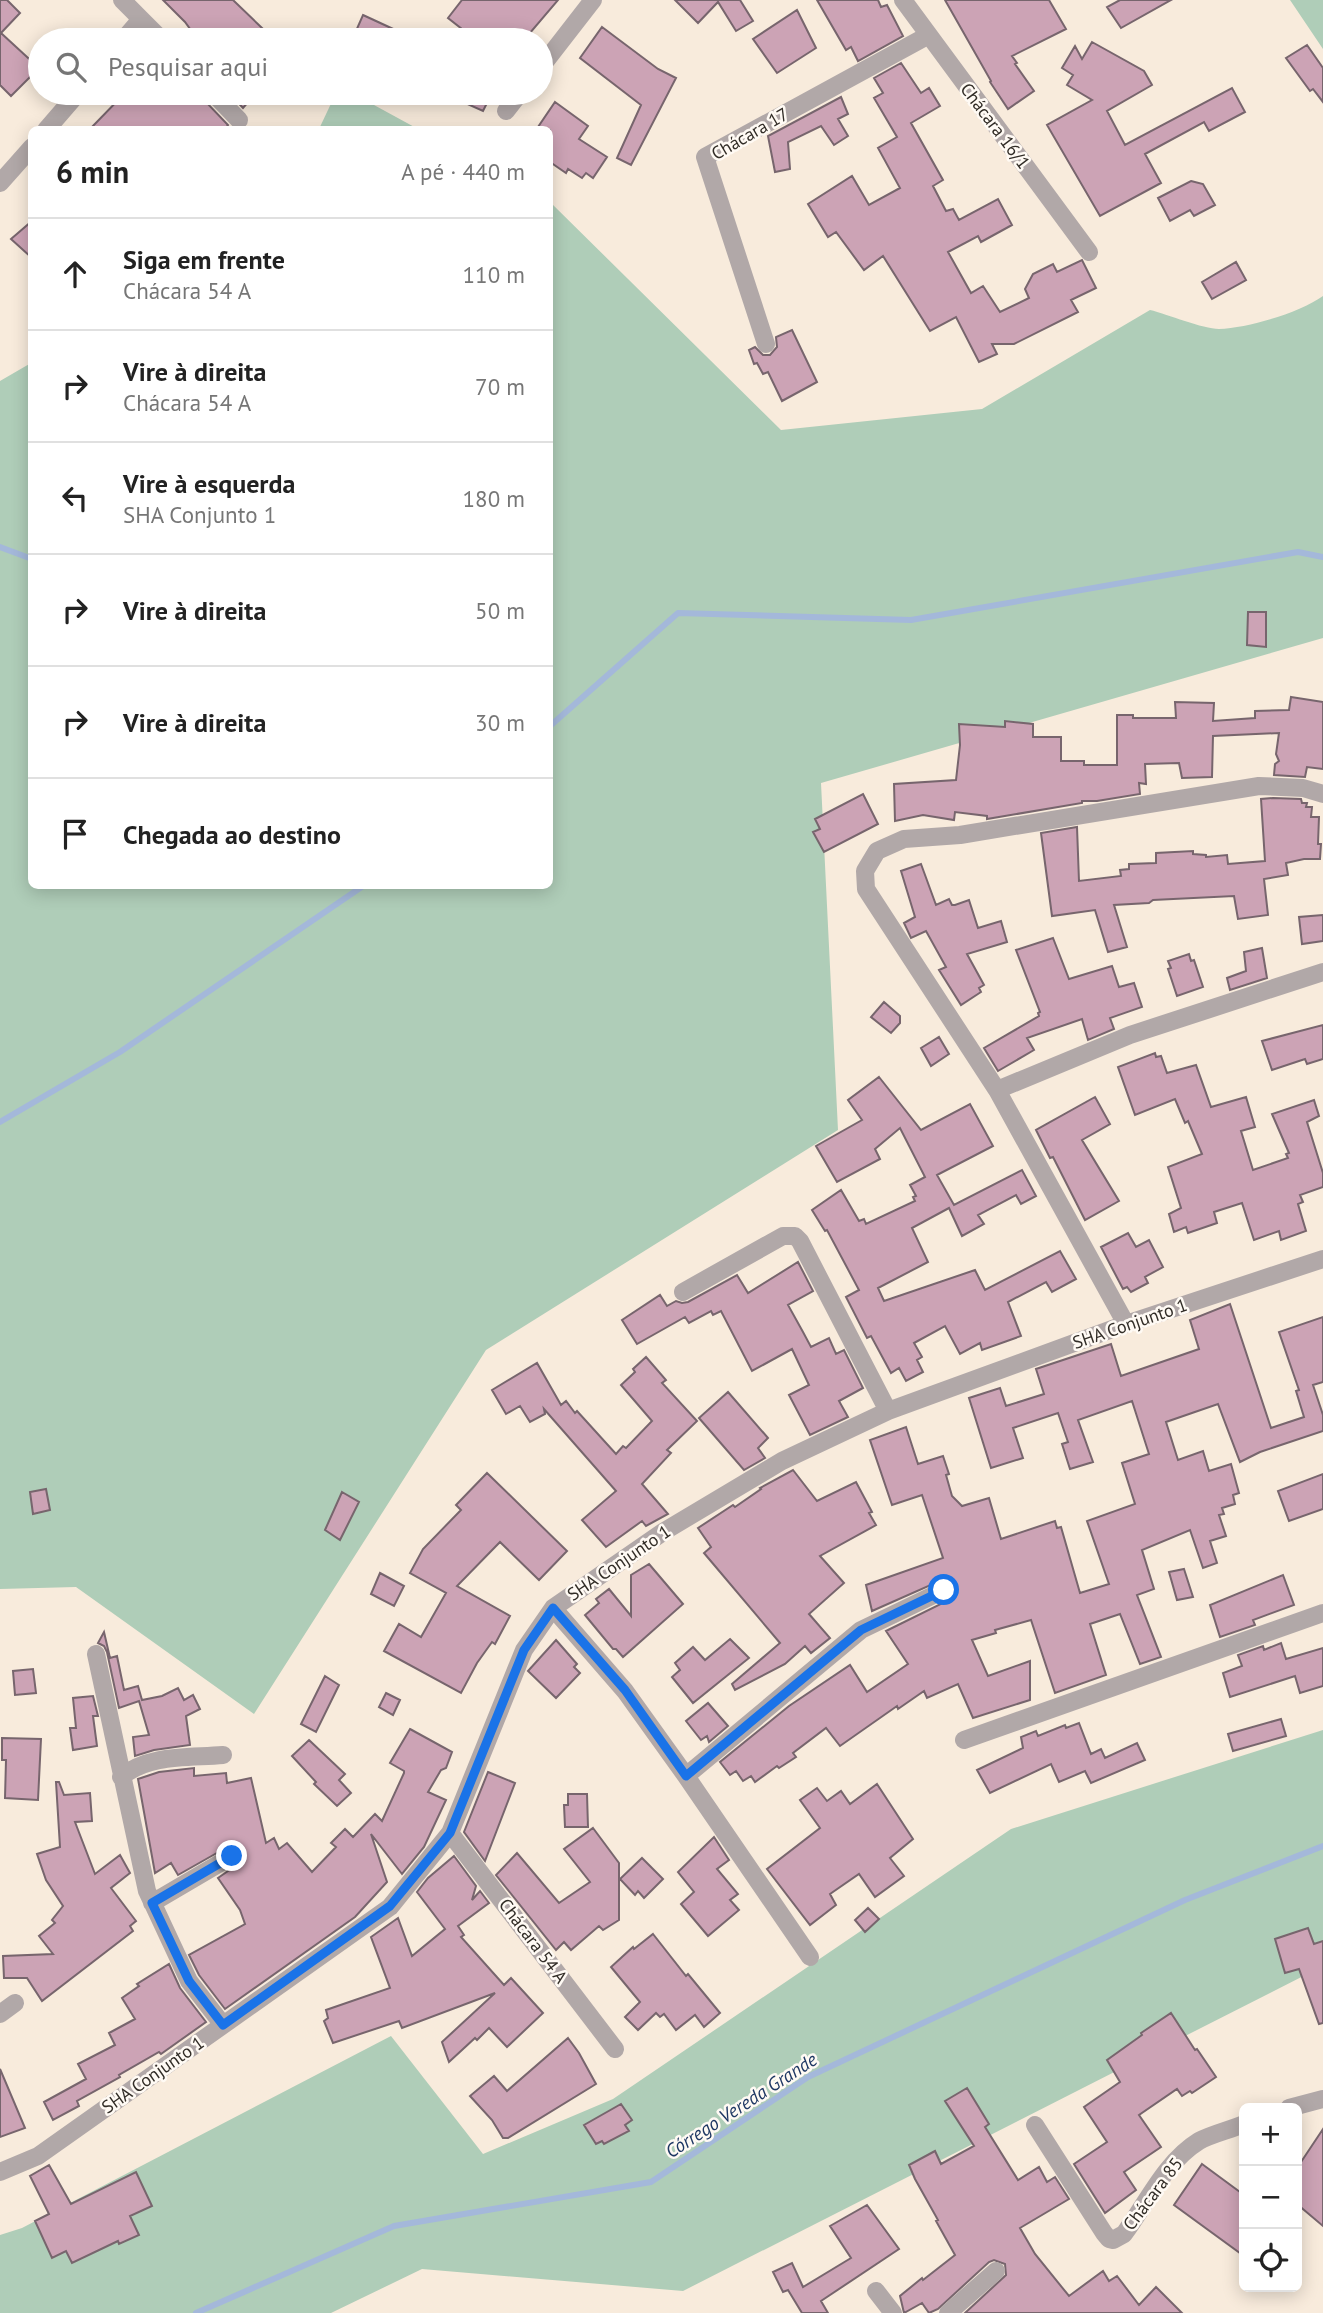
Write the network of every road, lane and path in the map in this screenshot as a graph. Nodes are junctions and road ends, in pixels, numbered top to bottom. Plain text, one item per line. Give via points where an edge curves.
1 (122, 0) edge
2 (593, 0) edge
3 (903, 0) edge
4 (141, 19) junction
5 (133, 28) edge
6 (150, 28) edge
7 (927, 36) junction
8 (553, 51) edge
9 (68, 105) edge
10 (225, 105) edge
11 (511, 105) edge
12 (506, 111) dead end
13 (239, 120) dead end
14 (49, 126) edge
15 (28, 151) edge
16 (0, 183) edge
17 (1090, 252) dead end
18 (766, 344) dead end
19 (1323, 794) edge
20 (1323, 972) edge
21 (997, 1090) junction
22 (1323, 1259) edge
23 (683, 1292) dead end
24 (1126, 1324) junction
25 (888, 1410) junction
26 (944, 1590) dead end
27 (553, 1608) junction
28 (1323, 1613) edge
29 (96, 1654) dead end
30 (964, 1740) dead end
31 (223, 1755) dead end
32 (686, 1776) junction
33 (121, 1777) junction
34 (450, 1833) junction
35 (232, 1856) dead end
36 (152, 1903) junction
37 (810, 1957) dead end
38 (15, 2003) dead end
39 (0, 2014) edge
40 (223, 2025) junction
41 (615, 2049) dead end
42 (1323, 2099) edge
43 (1302, 2105) edge
44 (1035, 2125) dead end
45 (1239, 2126) edge
46 (0, 2172) edge
47 (996, 2271) dead end
48 (876, 2291) dead end
49 (893, 2313) edge
50 (948, 2313) edge

1 - 4 street
2 - 8 street
3 - 7 street, Chácara 16/1
4 - 5 street
4 - 6 street
7 - 17 street, Chácara 16/1
7 - 18 street, Chácara 17 via 705,157
9 - 14 street
10 - 13 street
11 - 12 street
15 - 16 street
19 - 21 street via 1259,786 972,834 904,839 877,851 865,871 866,889
20 - 21 street via 1130,1035
21 - 24 street
22 - 24 street, SHA Conjunto 1
23 - 25 street via 783,1236 795,1236
24 - 25 street, SHA Conjunto 1
25 - 27 street, SHA Conjunto 1 via 782,1461 663,1532
26 - 32 street via 861,1630
27 - 32 street via 625,1690
27 - 34 street, SHA Conjunto 1 via 524,1650
28 - 30 street
29 - 33 street
31 - 33 street via 157,1760
32 - 37 street
33 - 36 street
34 - 40 street, SHA Conjunto 1 via 390,1906
34 - 41 street, Chácara 54 A
35 - 36 street
36 - 40 street via 189,1981
38 - 39 street
40 - 46 street, SHA Conjunto 1 via 38,2157
42 - 43 street
44 - 45 street, Chácara 85 via 1104,2233 1113,2240 1124,2234 1182,2153 1200,2140
47 - 50 street
48 - 49 street

